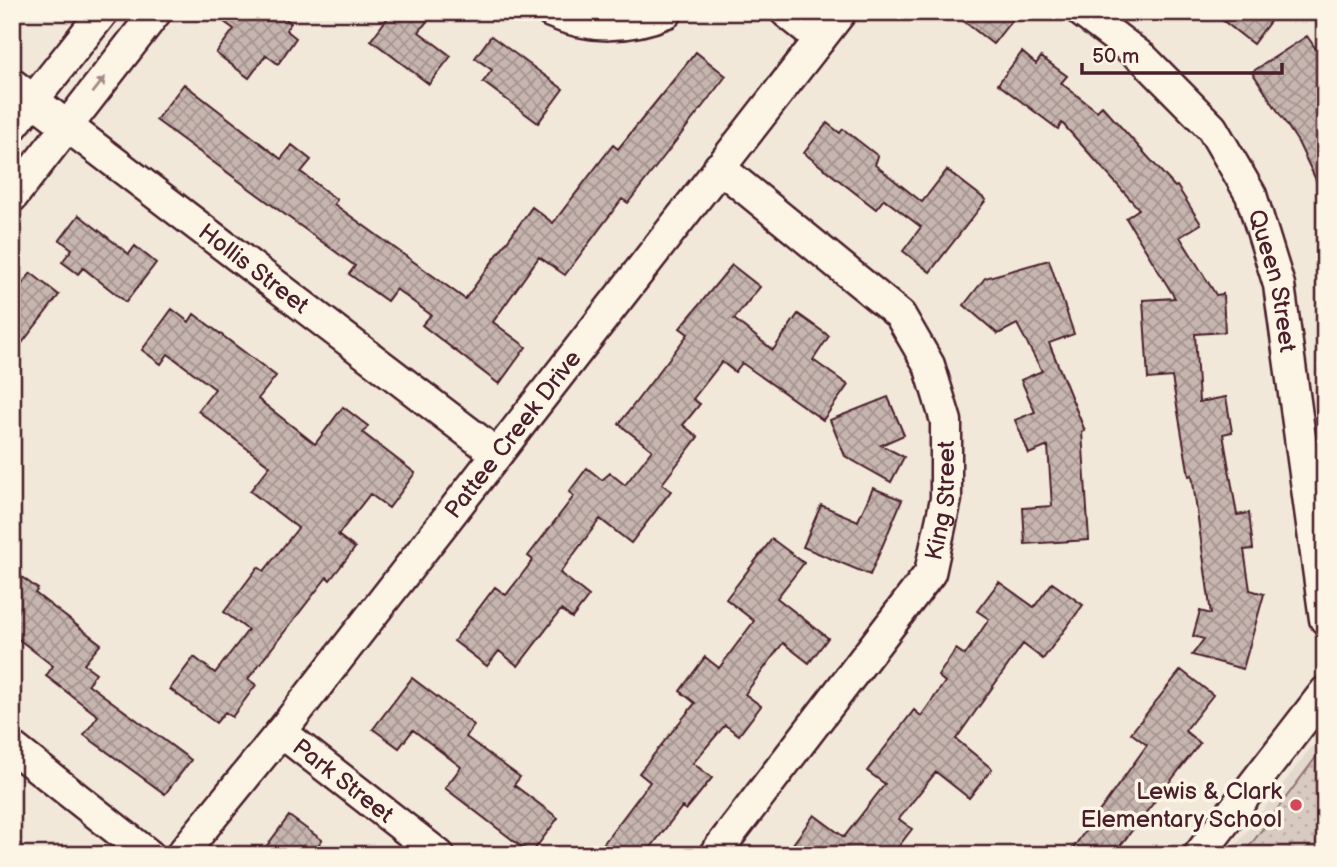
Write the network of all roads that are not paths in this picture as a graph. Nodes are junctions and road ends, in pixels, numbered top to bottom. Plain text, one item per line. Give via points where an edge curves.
1 (103, 12) edge
2 (156, 12) edge
3 (551, 12) edge
4 (667, 12) edge
5 (786, 12) edge
6 (841, 12) edge
7 (1083, 12) edge
8 (820, 39) junction
9 (23, 92) edge
10 (67, 126) junction
11 (12, 127) edge
12 (719, 167) junction
13 (12, 197) edge
14 (497, 454) junction
15 (1325, 620) edge
16 (1325, 692) edge
17 (281, 732) junction
18 (12, 747) edge
19 (149, 855) edge
20 (181, 855) edge
21 (439, 855) edge
22 (714, 855) edge
23 (1199, 855) edge

1 - 9 street
10 -> 2 street
3 - 4 street via 604,25 634,23
5 - 8 street
6 - 8 street, Pattee Creek Drive
7 - 15 street, Queen Street via 1144,59 1213,128 1251,195 1279,285
8 - 12 street, Pattee Creek Drive
9 - 10 street, Hollis Street
9 - 11 street
10 - 13 street
10 - 14 street, Hollis Street
12 - 14 street, Pattee Creek Drive
12 - 22 street, King Street via 900,315 929,365 946,421 946,499 930,573
14 - 17 street, Pattee Creek Drive
16 - 23 street
17 - 20 street, Pattee Creek Drive
17 - 21 street, Park Street
18 - 19 street

